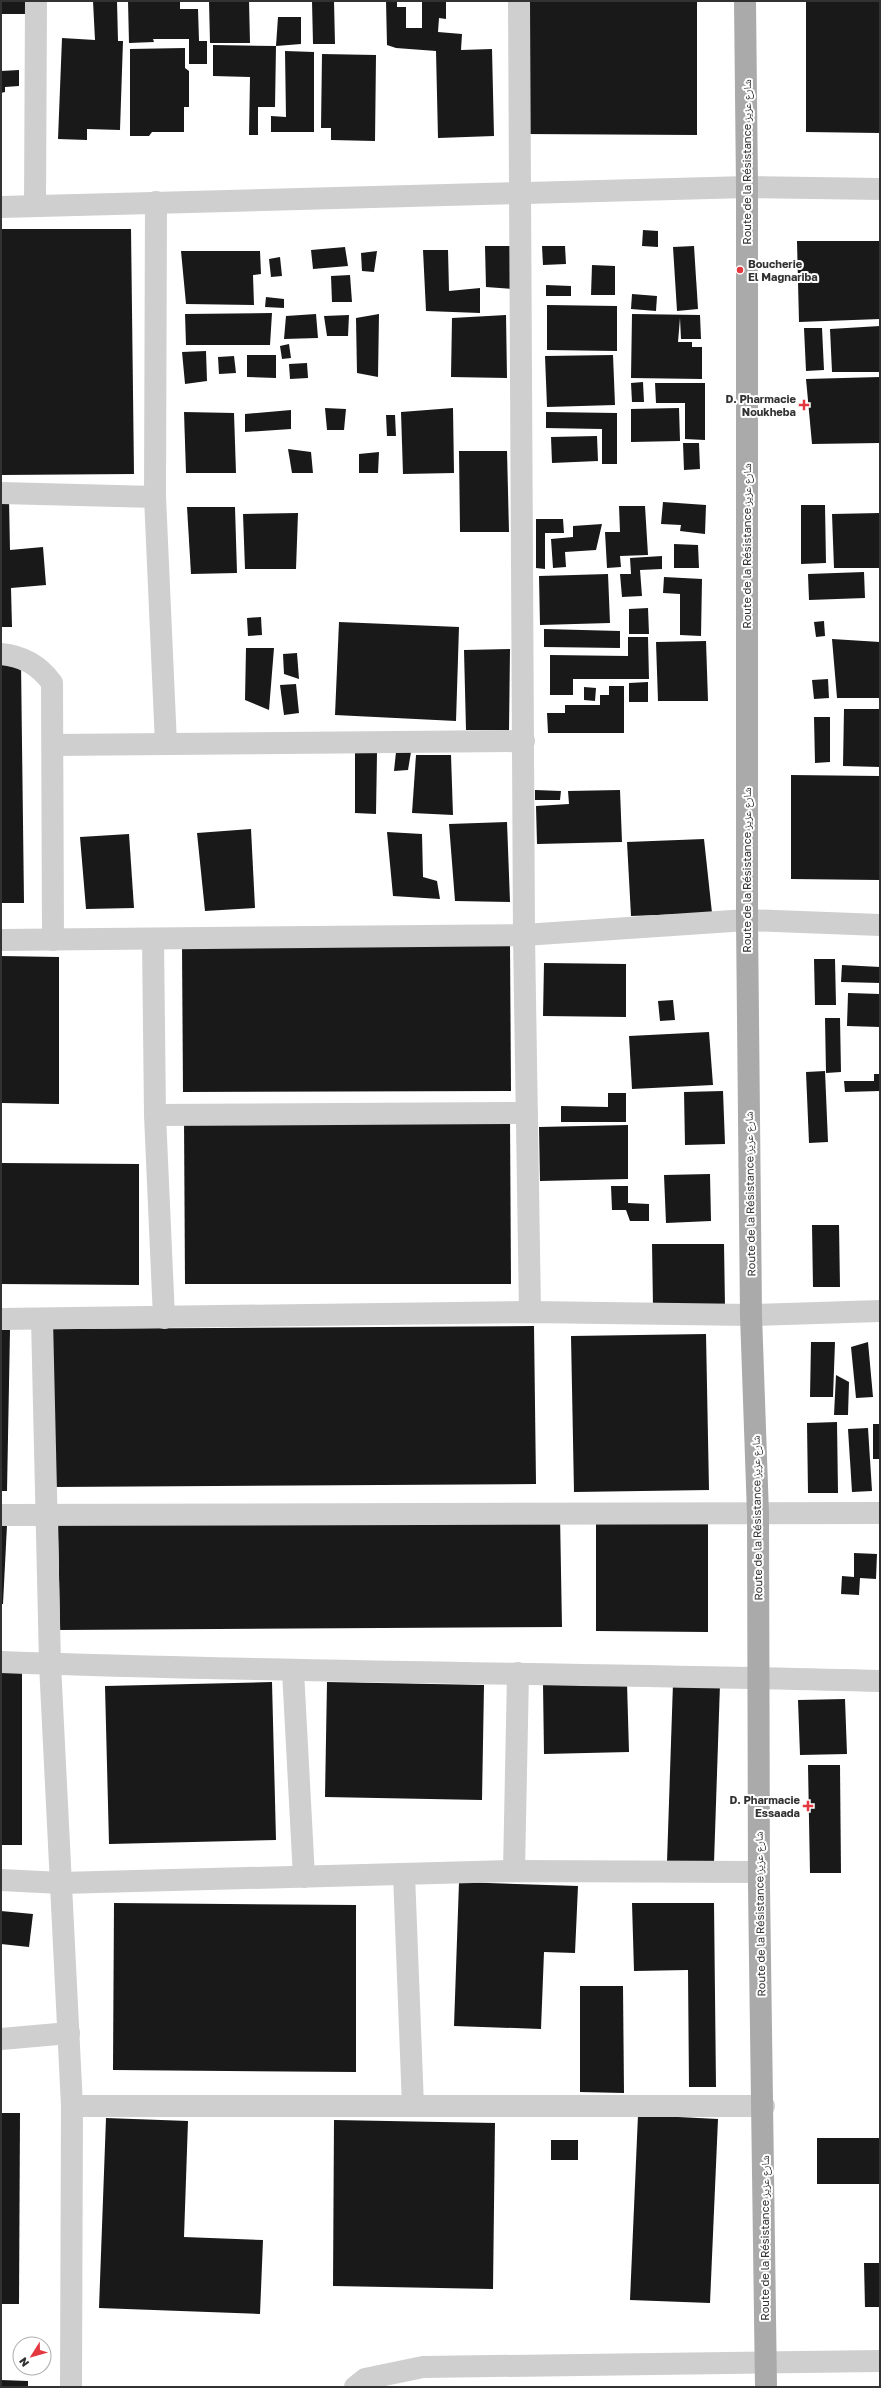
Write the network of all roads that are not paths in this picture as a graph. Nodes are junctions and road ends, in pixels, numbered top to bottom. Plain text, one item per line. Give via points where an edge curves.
1 (36, 1) edge
2 (519, 1) edge
3 (745, 1) edge
4 (747, 187) junction
5 (880, 189) edge
6 (522, 192) junction
7 (156, 202) junction
8 (35, 206) junction
9 (1, 207) edge
10 (1, 493) edge
11 (155, 497) junction
12 (1, 654) edge
13 (524, 740) junction
14 (53, 744) junction
15 (166, 744) junction
16 (747, 920) junction
17 (880, 925) edge
18 (524, 935) junction
19 (153, 939) junction
20 (1, 940) edge
21 (53, 940) junction
22 (527, 1113) junction
23 (155, 1115) junction
24 (880, 1311) edge
25 (530, 1312) junction
26 (751, 1314) junction
27 (164, 1318) junction
28 (1, 1319) edge
29 (42, 1319) junction
30 (880, 1513) edge
31 (1, 1514) edge
32 (758, 1514) junction
33 (47, 1515) junction
34 (1, 1662) edge
35 (50, 1664) junction
36 (293, 1671) junction
37 (518, 1673) junction
38 (758, 1678) junction
39 (880, 1681) edge
40 (514, 1871) junction
41 (759, 1872) junction
42 (404, 1874) junction
43 (304, 1877) junction
44 (1, 1880) edge
45 (61, 1883) junction
46 (69, 2033) junction
47 (1, 2039) edge
48 (72, 2106) junction
49 (414, 2106) junction
50 (764, 2106) junction
51 (880, 2361) edge
52 (766, 2363) junction
53 (71, 2387) edge
54 (355, 2387) edge
55 (766, 2387) edge

1 - 8 street
2 - 6 street
3 - 4 main road, Route de la Résistance شارع عزيز
4 - 5 street
4 - 6 street
4 - 16 main road, Route de la Résistance شارع عزيز
6 - 7 street
6 - 13 street
7 - 8 street
7 - 11 street
8 - 9 street
10 - 11 street
11 - 15 street
12 - 14 street via 28,661 42,670 52,683
13 - 15 street
13 - 18 street
14 - 15 street
14 - 21 street
16 - 17 street
16 - 18 street
16 - 26 main road, Route de la Résistance شارع عزيز
18 - 19 street
18 - 22 street
19 - 21 street
19 - 23 street
20 - 21 street
22 - 23 street
22 - 25 street
23 - 27 street
24 - 26 street
25 - 26 street
25 - 27 street
26 - 32 main road, Route de la Résistance شارع عزيز
27 - 29 street
28 - 29 street
29 - 33 street
30 - 32 street
31 - 33 street
32 - 33 street
32 - 38 main road, Route de la Résistance شارع عزيز
33 - 35 street
34 - 35 street
35 - 36 street
35 - 45 street
36 - 37 street
36 - 43 street
37 - 38 street
37 - 40 street
38 - 39 street
38 - 41 main road, Route de la Résistance شارع عزيز
40 - 41 street
40 - 42 street
41 - 50 main road, Route de la Résistance شارع عزيز
42 - 43 street
42 - 49 street
43 - 45 street
44 - 45 street
45 - 46 street
46 - 47 street
46 - 48 street
48 - 49 street
48 - 53 street
49 - 50 street
50 - 52 main road, Route de la Résistance شارع عزيز
51 - 52 street
52 - 54 street via 423,2367 365,2379
52 - 55 main road, Route de la Résistance شارع عزيز

